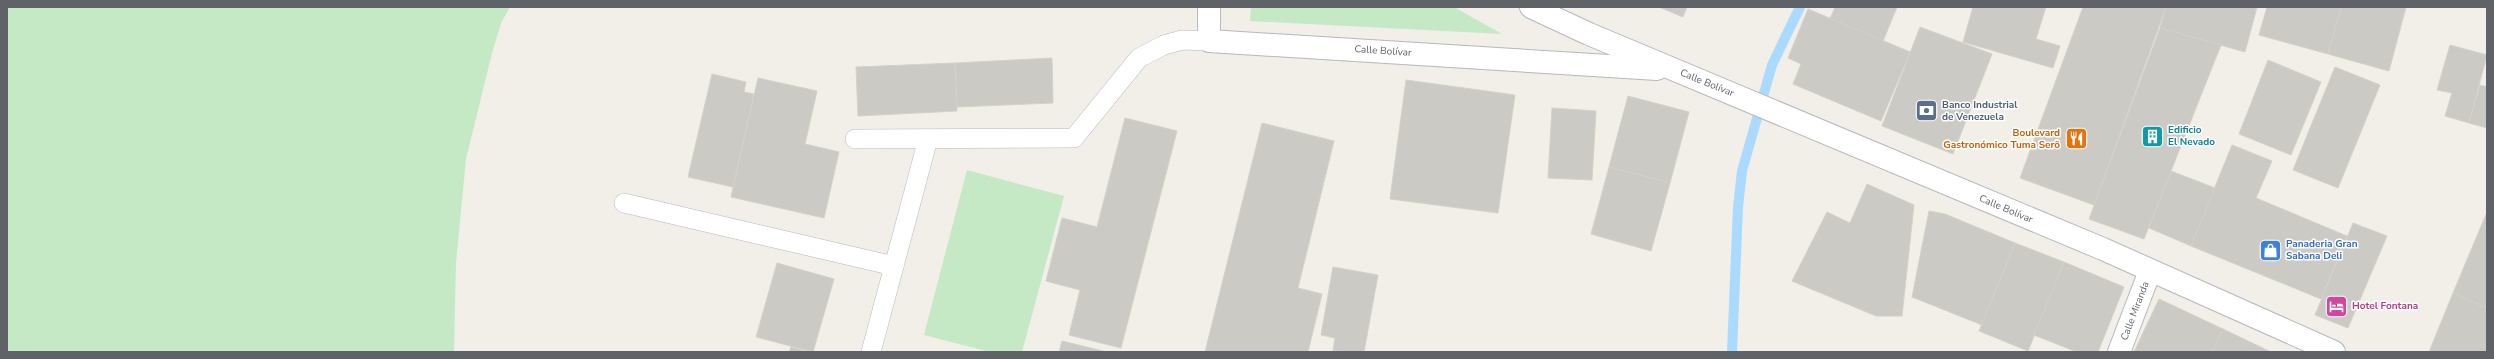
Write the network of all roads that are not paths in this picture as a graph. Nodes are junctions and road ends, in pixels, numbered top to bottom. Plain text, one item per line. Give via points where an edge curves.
1 (1209, 7) edge
2 (1531, 7) edge
3 (1209, 41) junction
4 (1676, 70) junction
5 (855, 139) dead end
6 (928, 139) junction
7 (624, 203) dead end
8 (894, 266) junction
9 (2150, 271) junction
10 (870, 352) edge
11 (2119, 352) edge
12 (2334, 352) edge

1 - 3 street
2 - 4 street, Calle Bolívar
3 - 4 street, Calle Bolívar
3 - 6 lane via 1182,40 1164,45 1139,58 1074,138
4 - 9 street, Calle Bolívar
5 - 6 lane
6 - 8 lane
7 - 8 lane
8 - 10 lane
9 - 11 street, Calle Miranda
9 - 12 street, Calle Bolívar

